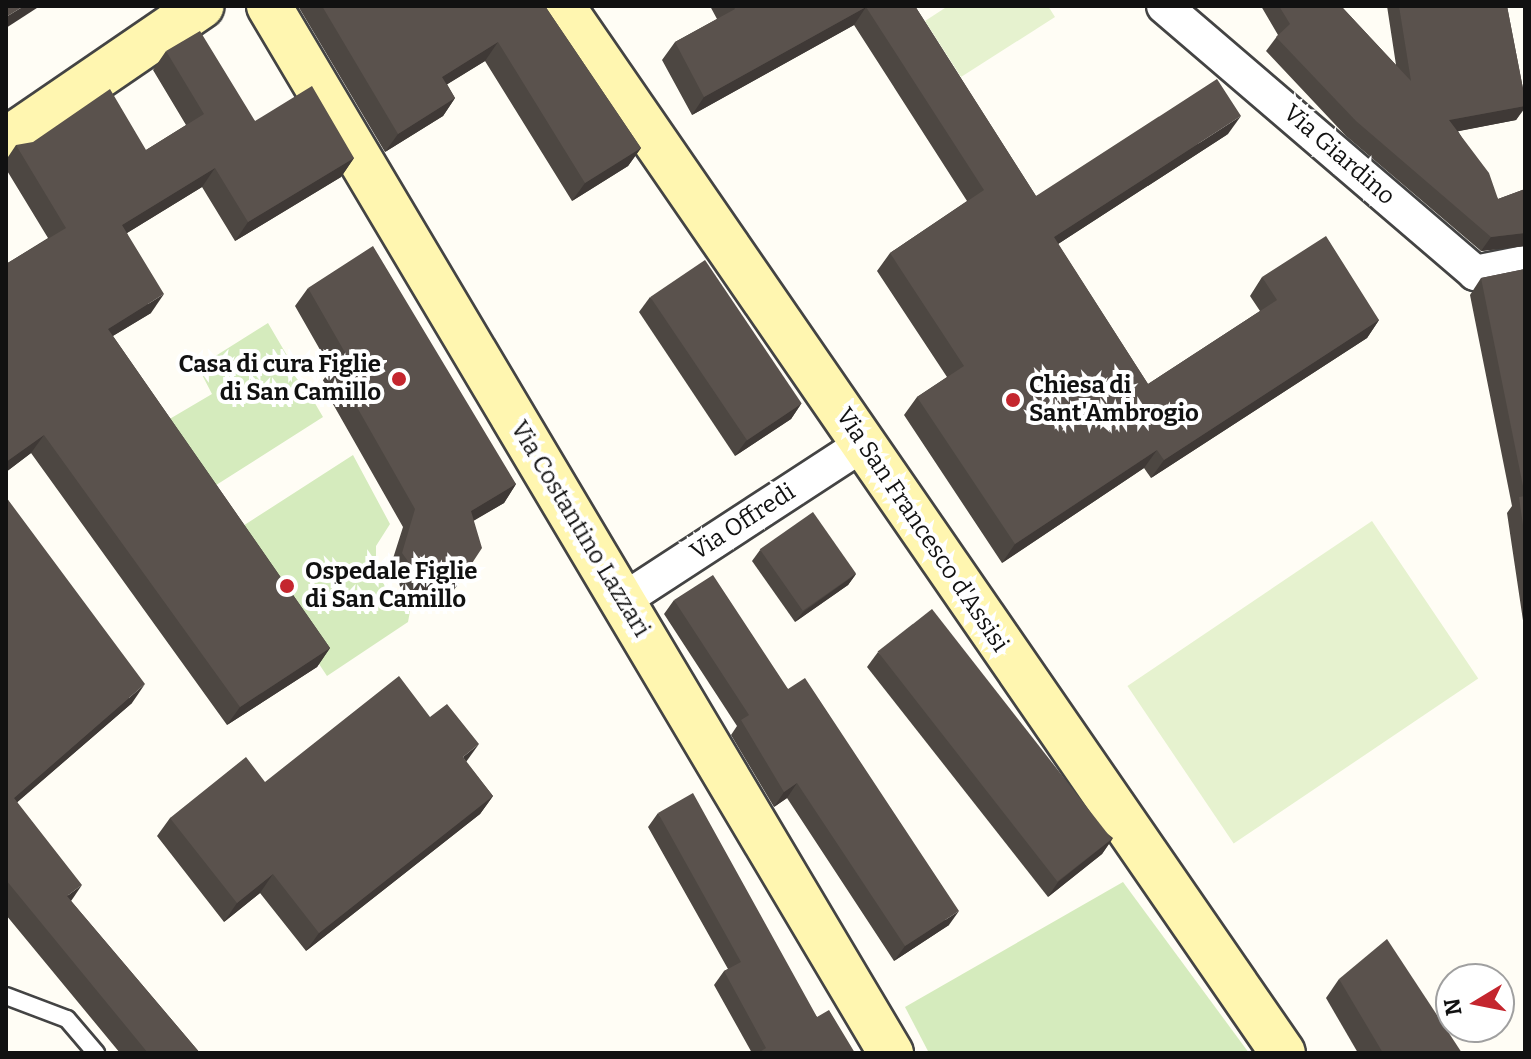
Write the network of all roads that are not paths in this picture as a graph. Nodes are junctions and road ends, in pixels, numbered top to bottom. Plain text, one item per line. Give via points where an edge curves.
1 (202, 6) edge
2 (269, 6) edge
3 (562, 6) edge
4 (1164, 6) edge
5 (6, 140) edge
6 (1525, 263) edge
7 (863, 444) junction
8 (622, 601) junction
9 (6, 996) edge
10 (96, 1053) edge
11 (891, 1053) edge
12 (1283, 1053) edge

1 - 5 street
2 - 8 street, Via Costantino Lazzari
3 - 7 street, Via San Francesco d'Assisi
4 - 6 street, Via Giardino via 1475,273
7 - 8 street, Via Offredi
7 - 12 street, Via San Francesco d'Assisi
8 - 11 street, Via Costantino Lazzari
9 - 10 lane via 67,1019

